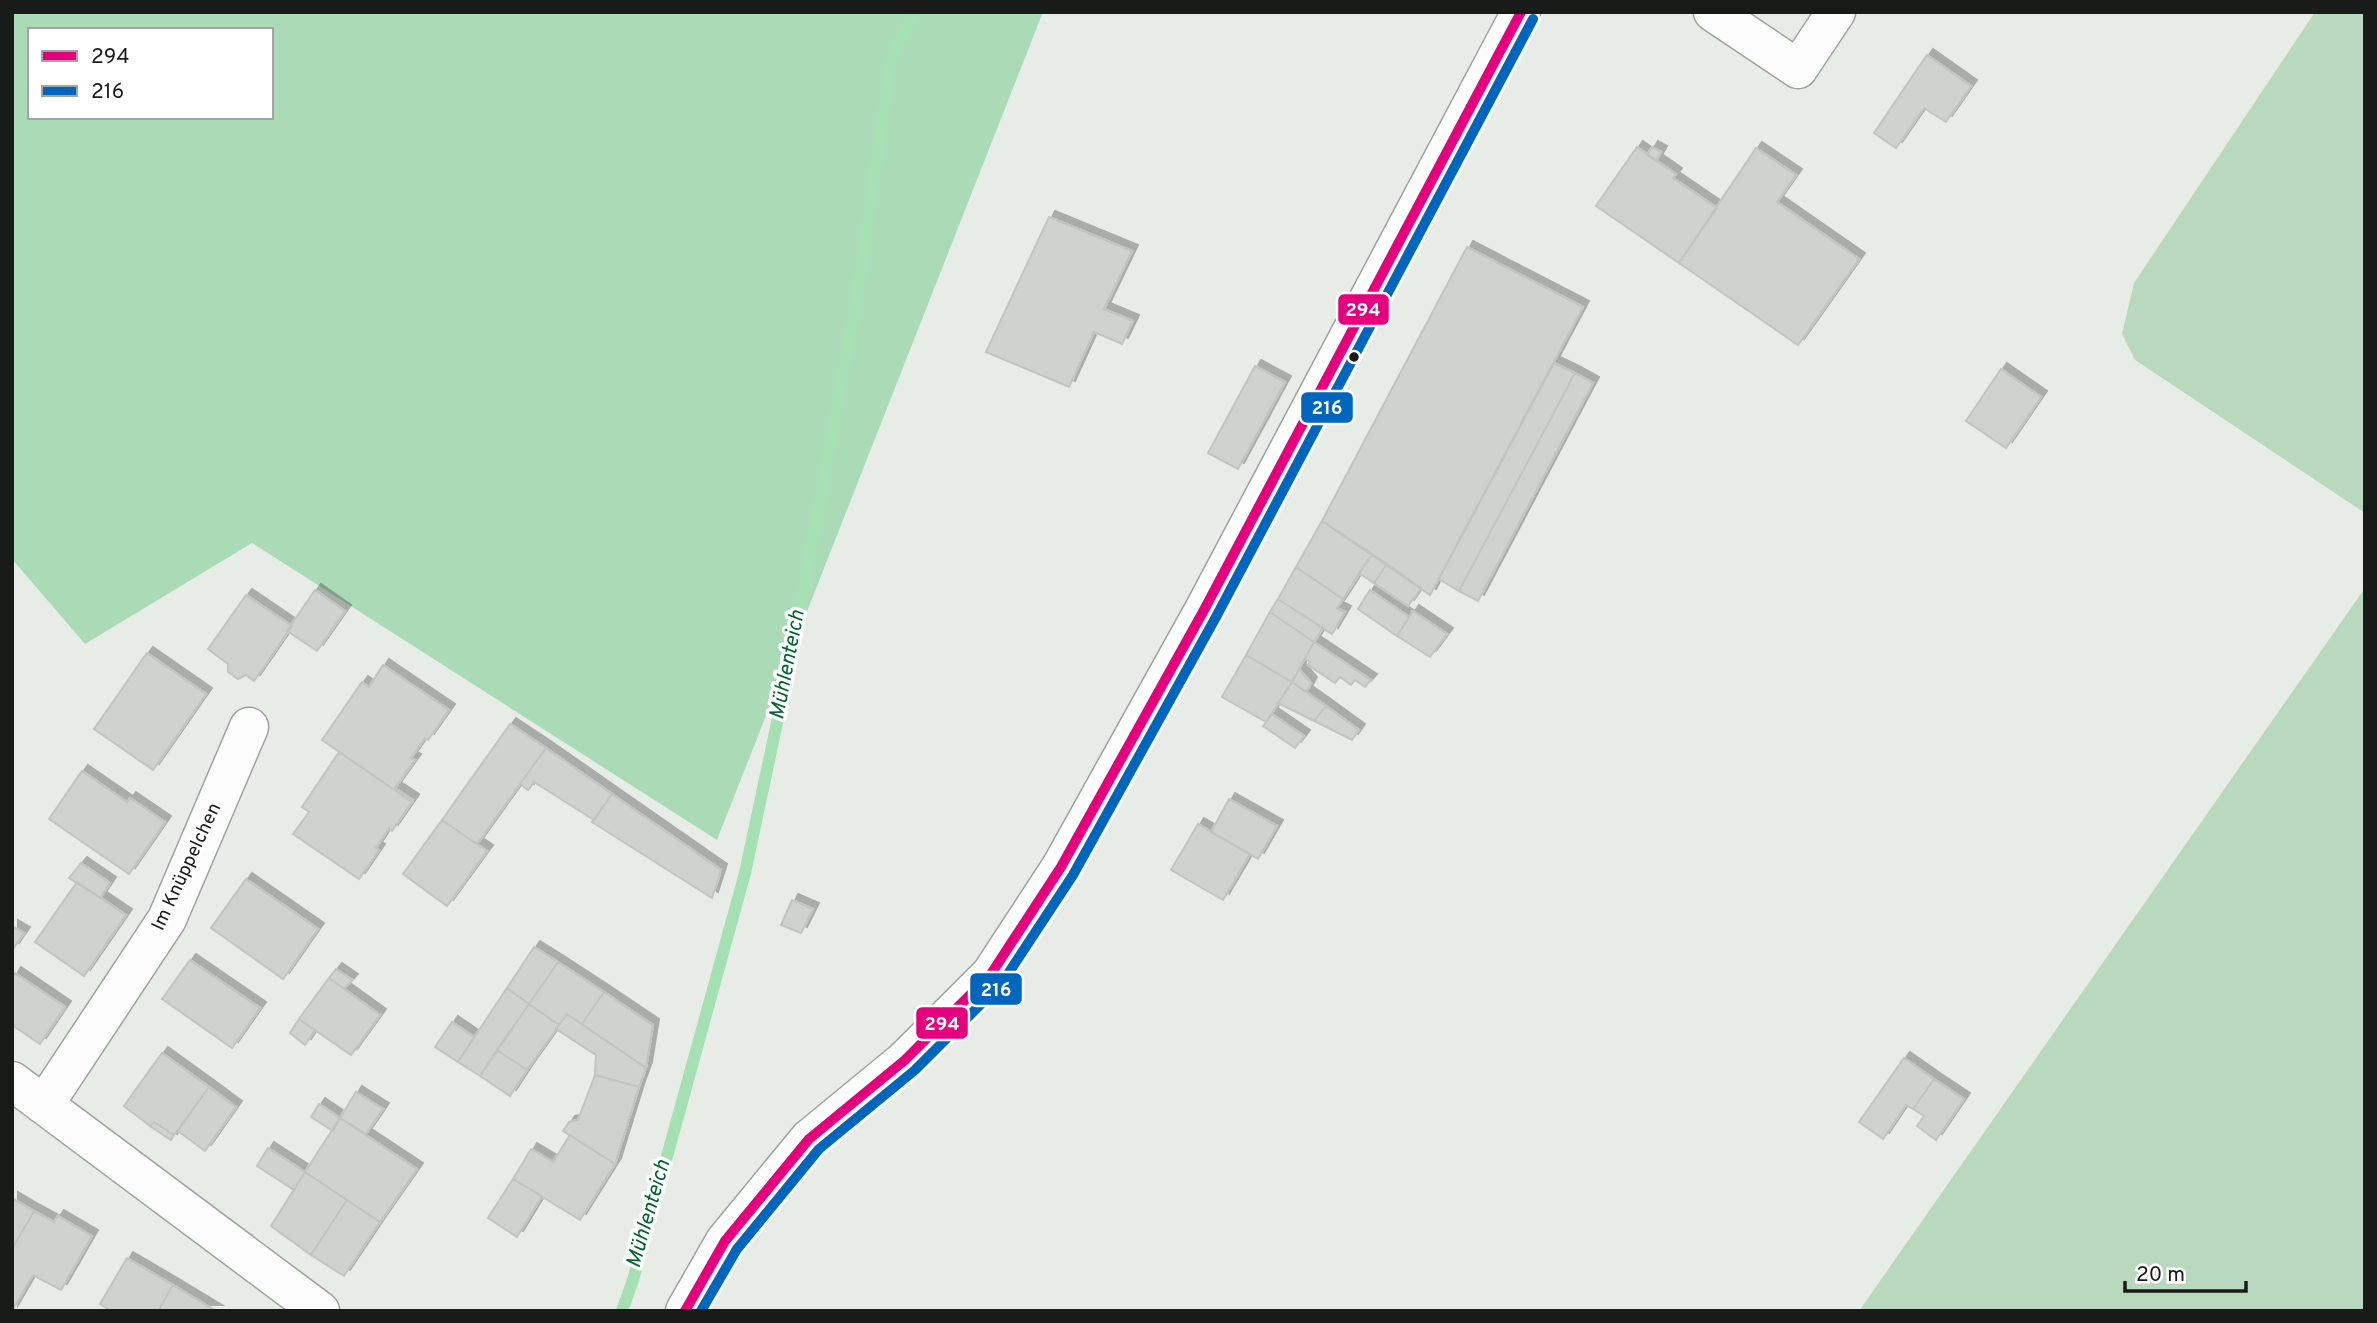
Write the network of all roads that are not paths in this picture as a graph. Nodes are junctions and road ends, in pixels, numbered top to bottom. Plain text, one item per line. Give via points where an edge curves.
1 (1521, 12) edge
2 (1713, 12) edge
3 (1836, 12) edge
4 (249, 727) dead end
5 (12, 1081) edge
6 (44, 1105) junction
7 (320, 1311) edge
8 (685, 1311) edge

1 - 8 main road via 1204,610 1054,878 991,974 905,1060 808,1139 725,1241
2 - 3 main road via 1798,69
4 - 6 main road, Im Knüppelchen via 167,919
5 - 6 main road
6 - 7 main road

